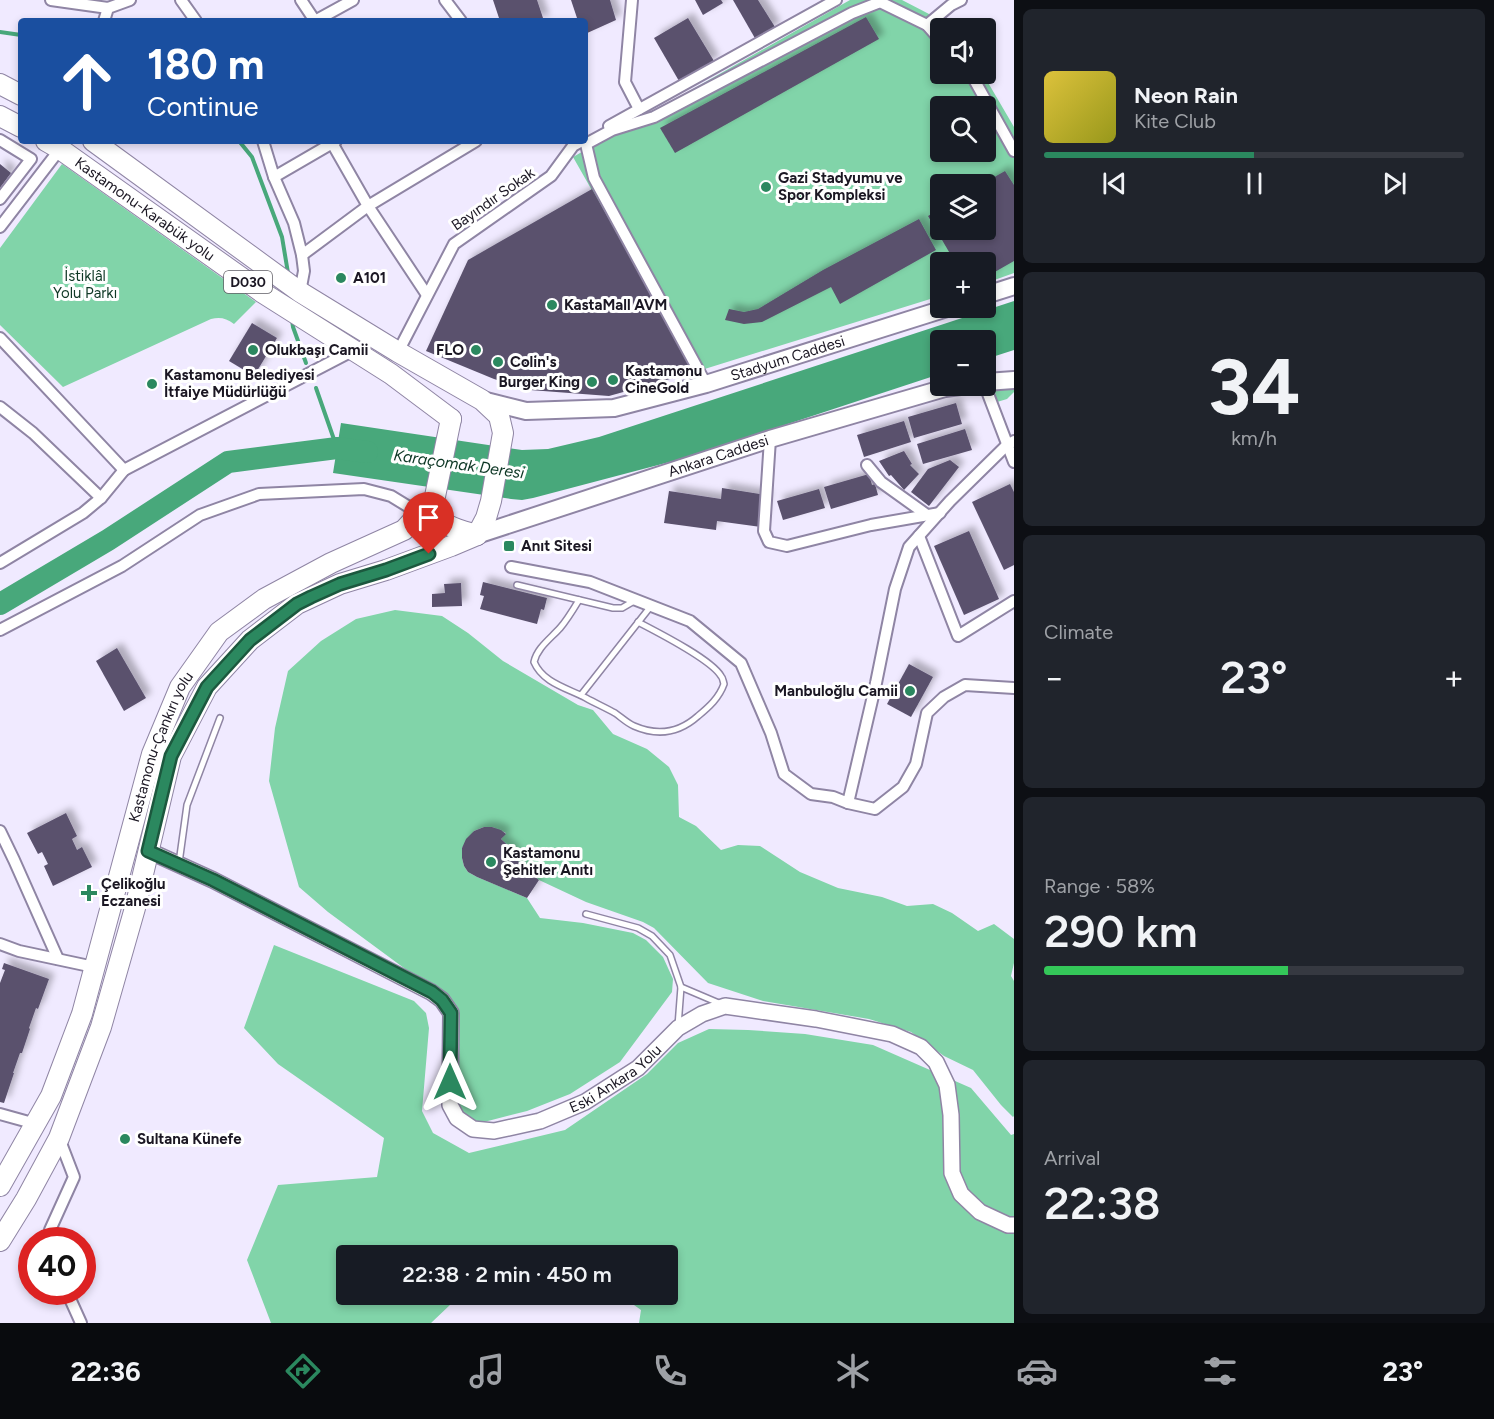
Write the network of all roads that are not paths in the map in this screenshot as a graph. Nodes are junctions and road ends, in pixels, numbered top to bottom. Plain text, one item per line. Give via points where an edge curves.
1 (51, 0) edge
2 (130, 0) edge
3 (181, 0) edge
4 (301, 0) edge
5 (353, 0) edge
6 (446, 0) edge
7 (632, 0) edge
8 (836, 0) edge
9 (961, 0) edge
10 (108, 8) junction
11 (105, 18) edge
12 (194, 18) edge
13 (313, 18) edge
14 (320, 18) edge
15 (459, 18) edge
16 (927, 25) junction
17 (930, 28) edge
18 (0, 84) edge
19 (977, 84) edge
20 (18, 94) edge
21 (639, 109) junction
22 (0, 116) edge
23 (18, 125) edge
24 (588, 137) edge
25 (0, 140) edge
26 (588, 143) edge
27 (97, 144) edge
28 (264, 144) edge
29 (331, 144) edge
30 (335, 144) edge
31 (471, 144) edge
32 (576, 144) edge
33 (586, 144) edge
34 (53, 145) edge
35 (1014, 152) edge
36 (31, 159) junction
37 (45, 168) junction
38 (274, 177) junction
39 (0, 199) edge
40 (368, 206) junction
41 (0, 227) edge
42 (302, 255) junction
43 (1014, 286) edge
44 (300, 292) junction
45 (996, 292) edge
46 (427, 295) junction
47 (930, 313) edge
48 (2, 343) edge
49 (354, 350) junction
50 (398, 352) junction
51 (1014, 380) edge
52 (996, 382) edge
53 (706, 384) junction
54 (930, 392) edge
55 (990, 396) edge
56 (482, 400) junction
57 (0, 407) edge
58 (451, 419) junction
59 (770, 439) junction
60 (1010, 443) edge
61 (1014, 462) edge
62 (867, 465) dead end
63 (124, 470) junction
64 (101, 498) junction
65 (425, 511) junction
66 (939, 513) junction
67 (927, 515) junction
68 (477, 535) junction
69 (919, 536) junction
70 (0, 562) edge
71 (511, 567) dead end
72 (517, 585) dead end
73 (579, 600) junction
74 (636, 600) junction
75 (1014, 601) edge
76 (651, 606) junction
77 (638, 622) junction
78 (0, 630) edge
79 (1014, 688) edge
80 (581, 695) junction
81 (220, 718) dead end
82 (848, 803) junction
83 (0, 831) edge
84 (148, 851) junction
85 (179, 864) junction
86 (586, 914) dead end
87 (0, 944) edge
88 (58, 959) junction
89 (94, 967) junction
90 (681, 987) junction
91 (725, 1006) junction
92 (678, 1028) junction
93 (0, 1114) edge
94 (36, 1124) junction
95 (59, 1138) junction
96 (0, 1186) edge
97 (1014, 1225) edge
98 (51, 1227) edge
99 (0, 1240) edge
100 (73, 1305) edge
101 (81, 1323) edge

1 - 10 street
2 - 10 street
3 - 12 street
4 - 13 street
5 - 14 street
6 - 15 street
7 - 21 street via 625,82
8 - 21 street, Bayındır Sokak
9 - 16 street
10 - 11 street
16 - 17 street
16 - 26 street via 880,2 654,117 612,130
18 - 20 highway
19 - 35 street
21 - 24 street, Bayındır Sokak
22 - 23 highway
25 - 36 street
27 - 44 highway
28 - 38 street
29 - 38 street
30 - 40 street
31 - 40 street
32 - 46 street, Bayındır Sokak via 551,176 454,244
33 - 53 street via 594,178
34 - 37 street
34 - 49 highway, Kastamonu-Karabük yolu / D030 via 263,293
36 - 37 street
36 - 39 street
37 - 41 street
38 - 42 street via 294,223
40 - 42 street
40 - 46 street
42 - 44 street
43 - 45 main road
44 - 50 highway
46 - 50 street, Bayındır Sokak
47 - 53 main road, Stadyum Caddesi
48 - 63 street
49 - 58 highway, Kastamonu-Karabük yolu / D030
49 - 63 street
50 - 56 highway
51 - 52 main road
53 - 56 main road, Stadyum Caddesi via 614,408 526,411
54 - 59 main road, Ankara Caddesi
55 - 60 street
56 - 58 highway
56 - 68 highway via 499,416 503,433 491,501
57 - 64 street
58 - 65 highway
59 - 67 street via 764,531 769,542 787,546
59 - 68 main road, Ankara Caddesi
60 - 61 street
60 - 66 street
62 - 67 street via 881,482
63 - 64 street
64 - 70 street via 83,513
65 - 68 highway via 435,512 446,524
65 - 78 street via 364,489 259,494 200,515 123,566
65 - 89 highway, Kastamonu-Çankırı yolu via 404,530 264,599 219,632 180,687 152,754
66 - 67 street
66 - 69 street
68 - 84 highway, Kastamonu-Çankırı yolu via 340,584 297,604 250,640 207,687 171,756
69 - 75 street via 958,636
69 - 82 street via 909,547 895,590
71 - 74 street via 590,582
72 - 73 lane
73 - 74 lane via 622,608
73 - 80 lane via 534,662 541,674 556,685
74 - 76 street
76 - 77 lane
76 - 82 street via 690,621 741,663 784,774 811,794
77 - 80 lane
77 - 80 lane via 708,663 721,675 721,693 684,727 649,732
79 - 82 street via 965,685 944,697 927,713 916,764 903,787 875,809
81 - 85 lane via 187,805
83 - 88 street
84 - 85 street
84 - 95 highway, Kastamonu-Çankırı yolu via 100,1027
85 - 92 street, Eski Ankara Yolu via 442,1000 451,1013 450,1105 457,1118 473,1129 494,1131 540,1121 585,1102 638,1068
86 - 90 lane via 638,928 652,936 670,955
87 - 88 street
88 - 89 street
89 - 94 highway, Kastamonu-Çankırı yolu via 78,1024
90 - 91 lane
90 - 92 lane
91 - 92 street, Eski Ankara Yolu
91 - 97 street, Eski Ankara Yolu via 892,1034 921,1047 936,1062 947,1085 952,1173 961,1194 980,1212
93 - 94 street
94 - 96 highway, Kastamonu-Çankırı yolu
95 - 98 street via 74,1177
95 - 99 highway, Kastamonu-Çankırı yolu
100 - 101 street

